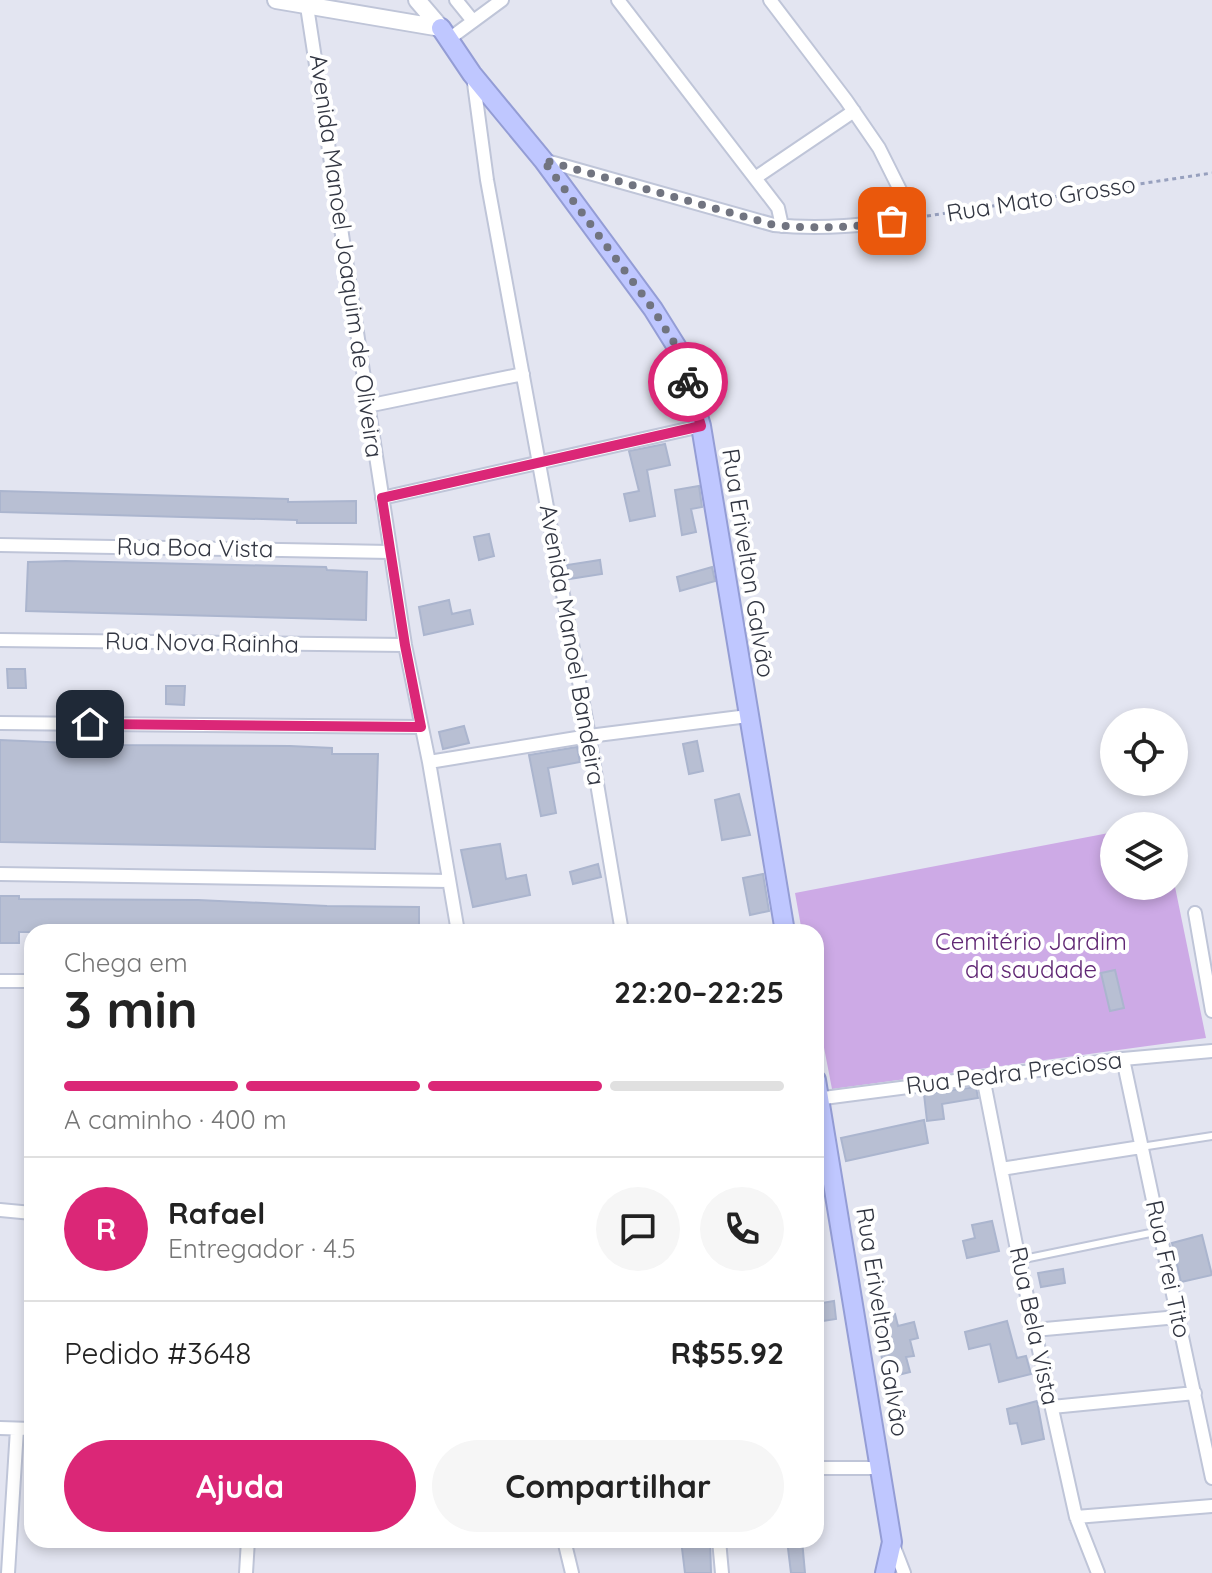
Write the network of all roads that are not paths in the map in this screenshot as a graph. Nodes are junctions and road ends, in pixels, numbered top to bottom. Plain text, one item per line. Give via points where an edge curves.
1 (276, 0) edge
2 (417, 0) edge
3 (456, 0) edge
4 (502, 0) edge
5 (618, 0) edge
6 (770, 0) edge
7 (308, 2) edge
8 (473, 21) junction
9 (445, 33) junction
10 (472, 74) junction
11 (854, 111) junction
12 (543, 160) junction
13 (755, 178) junction
14 (782, 226) junction
15 (523, 374) junction
16 (367, 406) junction
17 (701, 426) junction
18 (540, 462) junction
19 (382, 498) junction
20 (0, 545) edge
21 (390, 552) junction
22 (0, 640) edge
23 (405, 645) junction
24 (748, 716) junction
25 (0, 723) edge
26 (421, 727) junction
27 (589, 736) junction
28 (429, 762) junction
29 (0, 874) edge
30 (449, 881) junction
31 (1195, 913) dead end
32 (457, 924) edge
33 (621, 924) edge
34 (784, 924) edge
35 (0, 981) edge
36 (24, 981) edge
37 (1212, 1011) edge
38 (1212, 1051) edge
39 (1123, 1059) junction
40 (983, 1077) junction
41 (824, 1091) edge
42 (824, 1132) edge
43 (1212, 1136) edge
44 (1141, 1147) junction
45 (1001, 1169) junction
46 (0, 1210) edge
47 (24, 1212) edge
48 (1160, 1231) junction
49 (1019, 1260) junction
50 (1178, 1317) junction
51 (1034, 1330) junction
52 (1195, 1393) junction
53 (1052, 1407) junction
54 (0, 1428) edge
55 (17, 1429) junction
56 (24, 1429) edge
57 (824, 1468) edge
58 (882, 1468) junction
59 (1212, 1478) edge
60 (1212, 1506) edge
61 (1076, 1517) junction
62 (892, 1542) junction
63 (248, 1548) edge
64 (566, 1548) edge
65 (720, 1548) edge
66 (8, 1573) edge
67 (246, 1573) edge
68 (572, 1573) edge
69 (722, 1573) edge
70 (885, 1573) edge
71 (904, 1573) edge
72 (1098, 1573) edge

1 - 7 street
2 - 9 street, Rua Erivelton Galvão
3 - 8 street
4 - 8 street
5 - 13 street
6 - 11 street
7 - 9 street
7 - 16 street, Avenida Manoel Joaquim de Oliveira
8 - 9 street
9 - 10 main road, Rua Erivelton Galvão
10 - 12 main road, Rua Erivelton Galvão
10 - 15 street, Avenida Manoel Bandeira
11 - 13 street
11 - 14 street, Rua Mato Grosso via 914,218 847,228
12 - 14 street, Rua Mato Grosso
12 - 17 main road, Rua Erivelton Galvão via 678,349
13 - 14 street via 778,208
15 - 16 street
15 - 18 street, Avenida Manoel Bandeira
16 - 19 street, Avenida Manoel Joaquim de Oliveira
17 - 18 street
17 - 24 main road, Rua Erivelton Galvão
18 - 19 street
18 - 27 street, Avenida Manoel Bandeira
19 - 21 street, Avenida Manoel Joaquim de Oliveira
20 - 21 street, Rua Boa Vista
21 - 23 street, Avenida Manoel Joaquim de Oliveira
22 - 23 street, Rua Nova Rainha
23 - 26 street, Avenida Manoel Joaquim de Oliveira
24 - 27 street
24 - 34 main road, Rua Erivelton Galvão
25 - 26 street
26 - 28 street, Avenida Manoel Joaquim de Oliveira
27 - 28 street
27 - 33 street, Avenida Manoel Bandeira
28 - 30 street, Avenida Manoel Joaquim de Oliveira
29 - 30 street
30 - 32 street, Avenida Manoel Joaquim de Oliveira
31 - 37 street
35 - 36 street
38 - 39 street, Rua Pedra Preciosa
39 - 40 street, Rua Pedra Preciosa
39 - 44 street, Rua Frei Tito
40 - 41 street, Rua Pedra Preciosa
40 - 45 street, Rua Bela Vista
42 - 58 main road, Rua Erivelton Galvão
43 - 44 lane
44 - 45 street
44 - 48 street, Rua Frei Tito
45 - 49 street, Rua Bela Vista
46 - 47 street
48 - 49 lane
48 - 50 street, Rua Frei Tito
49 - 51 street, Rua Bela Vista
50 - 51 street
50 - 52 street, Rua Frei Tito
51 - 53 street, Rua Bela Vista
52 - 53 street
52 - 59 street, Rua Frei Tito
53 - 61 street, Rua Bela Vista
54 - 55 street
55 - 56 street
55 - 66 street
57 - 58 street
58 - 62 main road, Rua Erivelton Galvão
60 - 61 street
61 - 72 street, Rua Bela Vista
62 - 70 main road, Rua Erivelton Galvão
62 - 71 street
63 - 67 street
64 - 68 street
65 - 69 street

